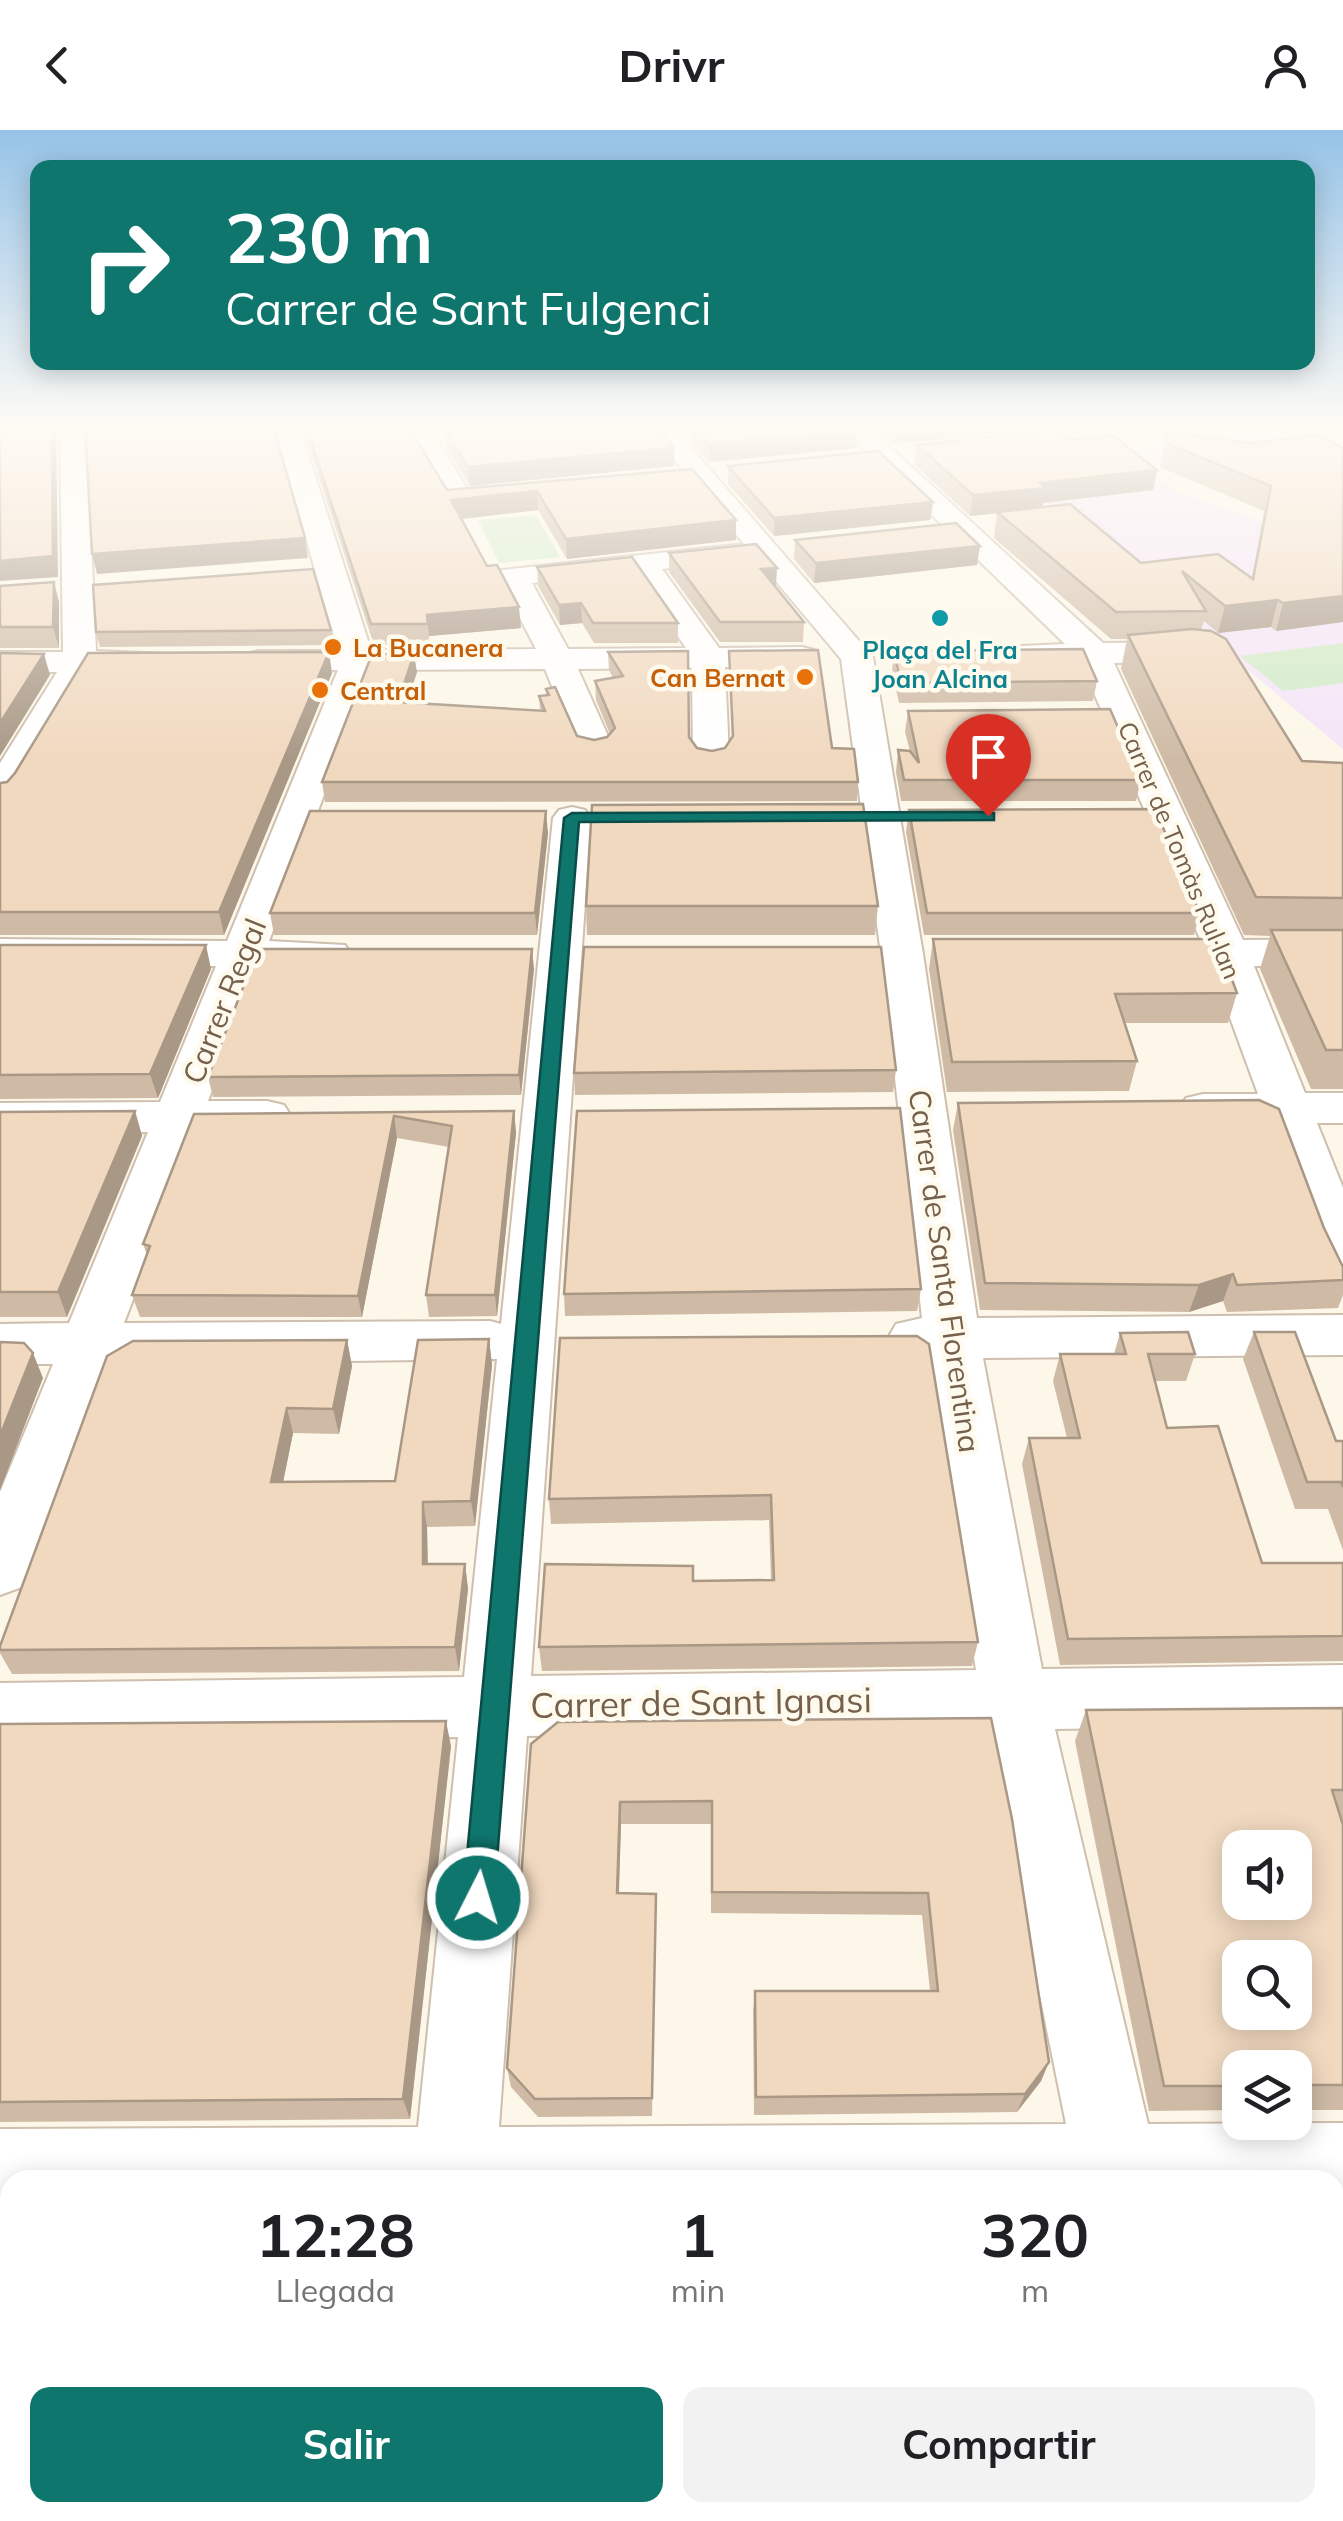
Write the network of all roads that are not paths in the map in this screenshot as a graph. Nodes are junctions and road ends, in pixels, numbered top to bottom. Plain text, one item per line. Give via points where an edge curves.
1 (84, 538) edge
2 (305, 538) edge
3 (666, 538) edge
4 (769, 538) edge
5 (971, 538) edge
6 (642, 562) junction
7 (89, 587) junction
8 (40, 591) edge
9 (1079, 639) junction
10 (975, 654) edge
11 (556, 656) junction
12 (708, 656) junction
13 (876, 656) junction
14 (80, 661) junction
15 (358, 661) junction
16 (0, 662) edge
17 (1226, 662) edge
18 (1082, 715) edge
19 (1122, 715) junction
20 (594, 745) edge
21 (711, 756) edge
22 (1, 789) edge
23 (571, 818) dead end
24 (0, 952) edge
25 (1343, 952) edge
26 (242, 954) junction
27 (362, 954) edge
28 (1113, 954) edge
29 (1228, 954) junction
30 (1343, 1108) edge
31 (1284, 1109) junction
32 (1150, 1110) edge
33 (314, 1116) edge
34 (178, 1117) junction
35 (0, 1118) edge
36 (1343, 1254) edge
37 (1343, 1335) edge
38 (875, 1338) edge
39 (952, 1338) junction
40 (556, 1341) junction
41 (89, 1343) junction
42 (0, 1344) edge
43 (0, 1569) edge
44 (1343, 1695) edge
45 (1014, 1699) junction
46 (495, 1704) junction
47 (0, 1713) edge
48 (1343, 2164) edge
49 (452, 2170) edge
50 (1114, 2170) edge
51 (1171, 2170) edge

1 - 7 street
2 - 15 street via 310,570
3 - 6 street
4 - 13 street
5 - 9 street, Carrer de Tomàs Rul·lan
6 - 11 street via 513,576
6 - 12 street
7 - 8 street
7 - 14 street
9 - 10 street
9 - 17 street via 1213,652
9 - 19 street, Carrer de Tomàs Rul·lan
11 - 12 street
11 - 15 street
11 - 20 street
12 - 13 street
12 - 21 street
13 - 39 street, Carrer de Santa Florentina via 886,717 880,817
14 - 15 street
14 - 16 street
14 - 22 street
15 - 26 street, Carrer Regal via 316,818
18 - 19 street
19 - 29 street, Carrer de Tomàs Rul·lan via 1148,816
23 - 40 street via 546,1114
24 - 26 street
25 - 29 street
26 - 27 street
26 - 34 street, Carrer Regal
28 - 29 street
29 - 31 street, Carrer de Tomàs Rul·lan
30 - 31 street
31 - 32 street
31 - 36 street
33 - 34 street
34 - 35 street
34 - 41 street, Carrer Regal
37 - 39 street
38 - 39 street
39 - 45 street, Carrer de Santa Florentina
40 - 41 street
40 - 46 street
41 - 42 street
41 - 43 street, Carrer Regal
44 - 45 street, Carrer de Sant Ignasi
45 - 46 street, Carrer de Sant Ignasi
45 - 50 street, Carrer de Santa Florentina
46 - 47 street, Carrer de Sant Ignasi
46 - 49 street
48 - 51 street

